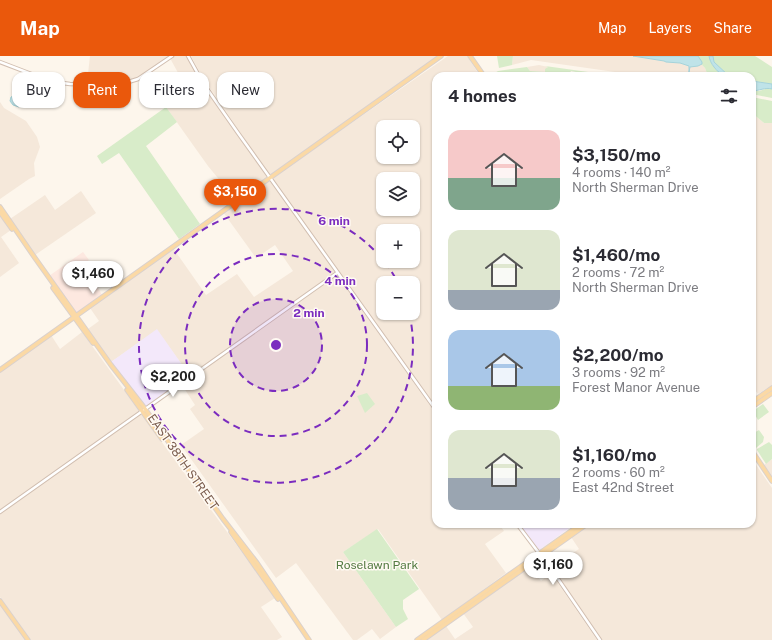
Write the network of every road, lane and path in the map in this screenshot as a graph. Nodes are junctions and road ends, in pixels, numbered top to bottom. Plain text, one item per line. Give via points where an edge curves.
1 (172, 56) edge
2 (188, 56) edge
3 (441, 56) edge
4 (470, 56) edge
5 (0, 62) edge
6 (481, 72) edge
7 (270, 178) junction
8 (0, 207) edge
9 (0, 212) edge
10 (338, 273) junction
11 (75, 317) junction
12 (0, 370) edge
13 (772, 388) edge
14 (772, 392) edge
15 (756, 399) edge
16 (432, 404) edge
17 (756, 404) edge
18 (144, 410) junction
19 (756, 458) edge
20 (756, 460) edge
21 (758, 462) junction
22 (772, 481) edge
23 (0, 512) edge
24 (520, 528) edge
25 (576, 528) edge
26 (581, 528) edge
27 (541, 555) junction
28 (0, 601) edge
29 (28, 640) edge
30 (308, 640) edge
31 (417, 640) edge
32 (423, 640) edge
33 (600, 640) edge

1 - 5 street via 139,78 127,83 110,85 55,82
2 - 7 street via 203,83
3 - 7 main road
4 - 6 main road
7 - 10 street
7 - 11 main road
8 - 11 main road, EAST 38TH STREET
9 - 11 main road, EAST 38TH STREET
10 - 16 street
10 - 18 street
11 - 12 main road
11 - 18 main road, EAST 38TH STREET
13 - 15 main road
14 - 17 main road
18 - 23 street
18 - 30 main road, EAST 38TH STREET
19 - 21 main road
20 - 21 main road
21 - 22 main road
24 - 27 street
25 - 27 main road
26 - 27 main road
27 - 31 main road
27 - 32 main road
27 - 33 street
28 - 29 main road

